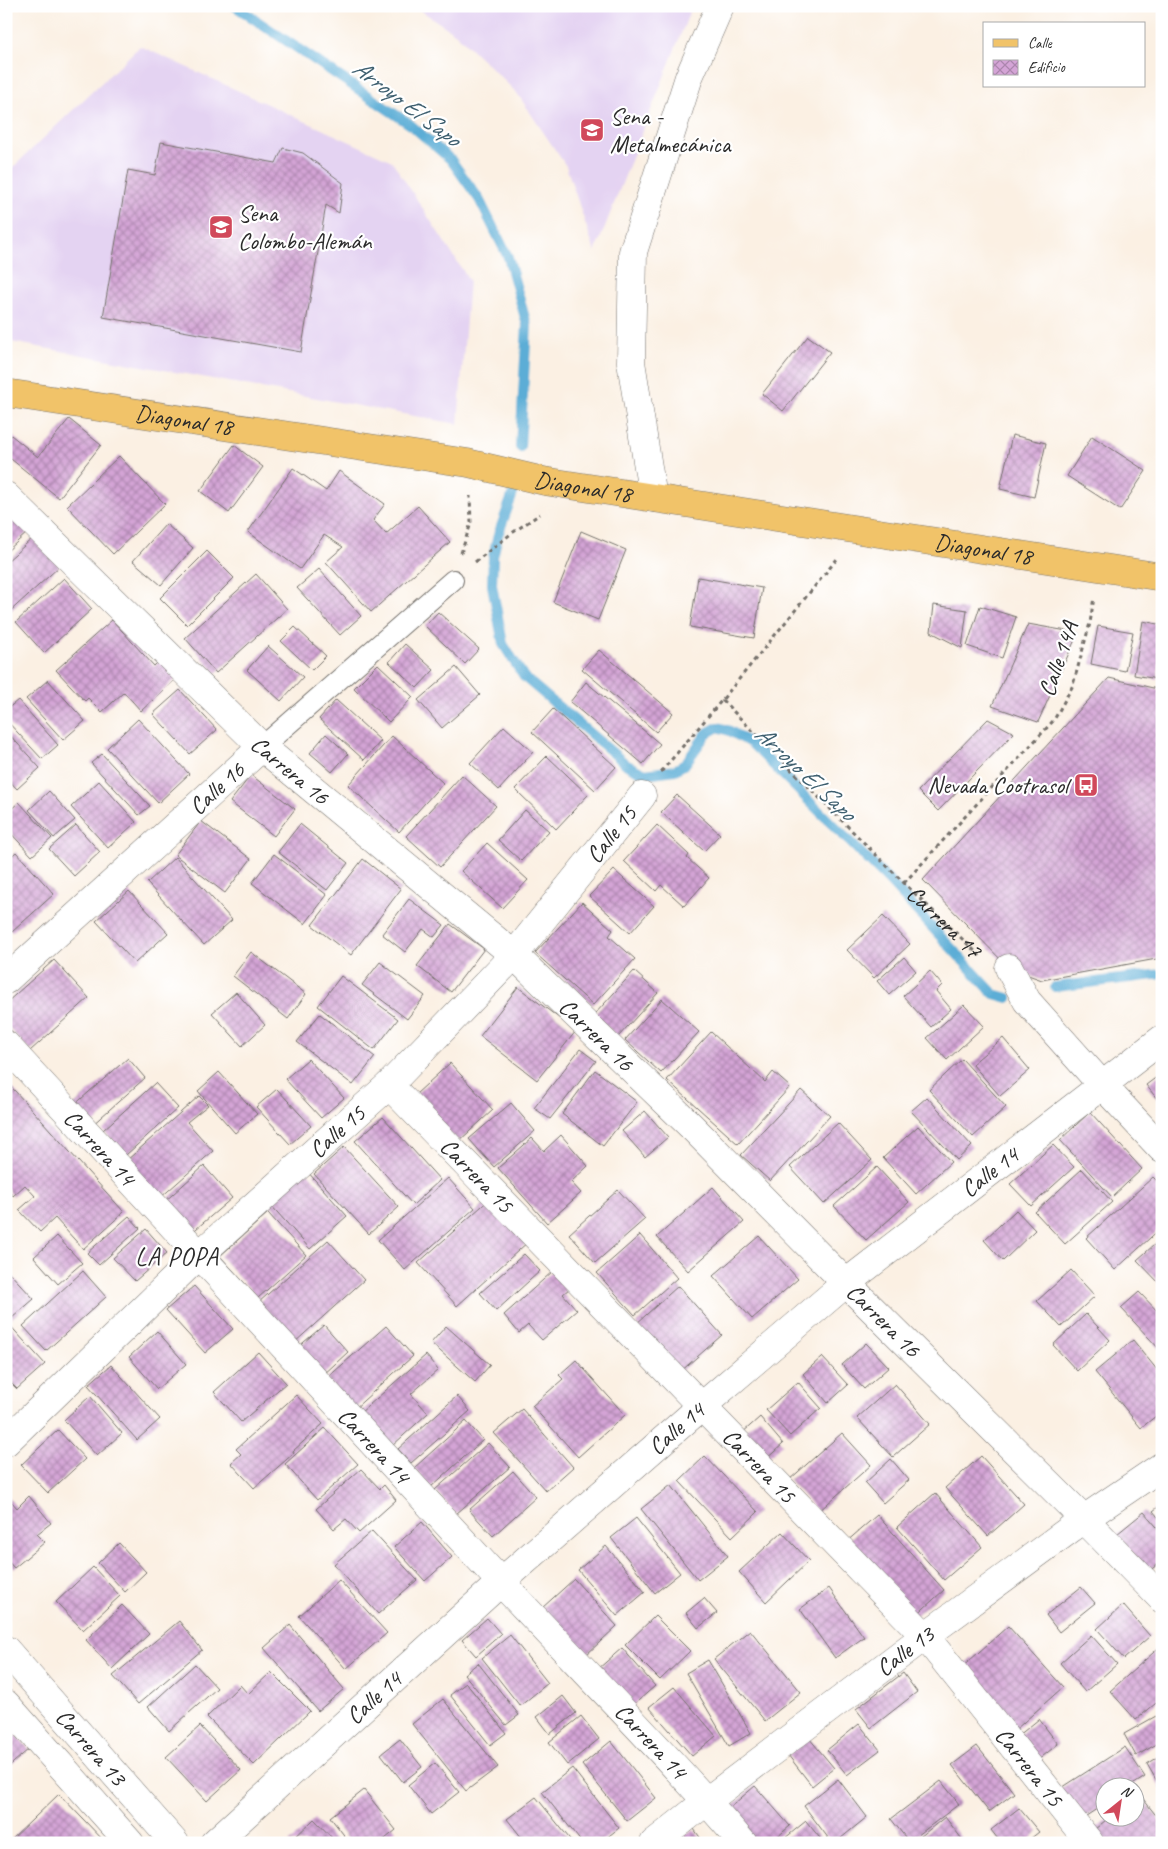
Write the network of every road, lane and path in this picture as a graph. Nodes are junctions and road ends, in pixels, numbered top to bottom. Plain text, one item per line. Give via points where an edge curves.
1 (720, 6) edge
2 (6, 393) edge
3 (477, 464) junction
4 (6, 496) edge
5 (653, 498) junction
6 (860, 530) junction
7 (512, 533) dead end
8 (482, 556) dead end
9 (1099, 567) junction
10 (1162, 577) edge
11 (453, 580) joint
12 (722, 700) junction
13 (262, 746) junction
14 (667, 765) dead end
15 (642, 796) dead end
16 (904, 883) junction
17 (514, 955) junction
18 (997, 965) joint
19 (6, 980) edge
20 (1162, 1039) edge
21 (6, 1045) edge
22 (389, 1085) junction
23 (1102, 1086) junction
24 (1162, 1149) edge
25 (198, 1256) junction
26 (846, 1283) junction
27 (700, 1407) junction
28 (6, 1442) edge
29 (1162, 1466) edge
30 (1084, 1519) junction
31 (501, 1582) junction
32 (1162, 1600) edge
33 (925, 1636) junction
34 (6, 1650) edge
35 (6, 1704) edge
36 (707, 1801) junction
37 (130, 1843) edge
38 (175, 1843) edge
39 (214, 1843) edge
40 (654, 1843) edge
41 (743, 1843) edge
42 (1090, 1843) edge

1 - 5 street via 689,77 633,252 631,362
2 - 3 main road, Diagonal 18
3 - 5 main road, Diagonal 18 via 544,481
3 - 11 path via 471,523
4 - 13 street, Carrera 16
5 - 6 main road, Diagonal 18
6 - 9 main road, Diagonal 18
6 - 12 path
7 - 8 path
9 - 10 main road, Diagonal 18
9 - 16 path, Calle 14A via 1090,623 1073,684 1054,720
11 - 13 lane, Calle 16
12 - 14 path
12 - 16 path, Carrera 17
13 - 17 street, Carrera 16
13 - 19 street, Calle 16
15 - 17 street, Calle 15
16 - 18 path, Carrera 17
17 - 22 street, Calle 15
17 - 26 street, Carrera 16 via 691,1126
18 - 23 street
20 - 23 street, Calle 14
21 - 25 street, Carrera 14
22 - 25 street, Calle 15
22 - 27 street, Carrera 15
23 - 24 street
23 - 26 street, Calle 14
25 - 28 street, Calle 15
25 - 31 street, Carrera 14
26 - 27 street, Calle 14
26 - 30 street, Carrera 16
27 - 31 street, Calle 14
27 - 33 street, Carrera 15
29 - 30 street, Calle 13
30 - 32 street, Carrera 16
30 - 33 street, Calle 13
31 - 36 street, Carrera 14
31 - 39 street, Calle 14
33 - 36 street, Calle 13
33 - 42 street, Carrera 15
34 - 38 street, Carrera 13
35 - 37 street, Carrera 13
36 - 40 street, Calle 13
36 - 41 street, Carrera 14

